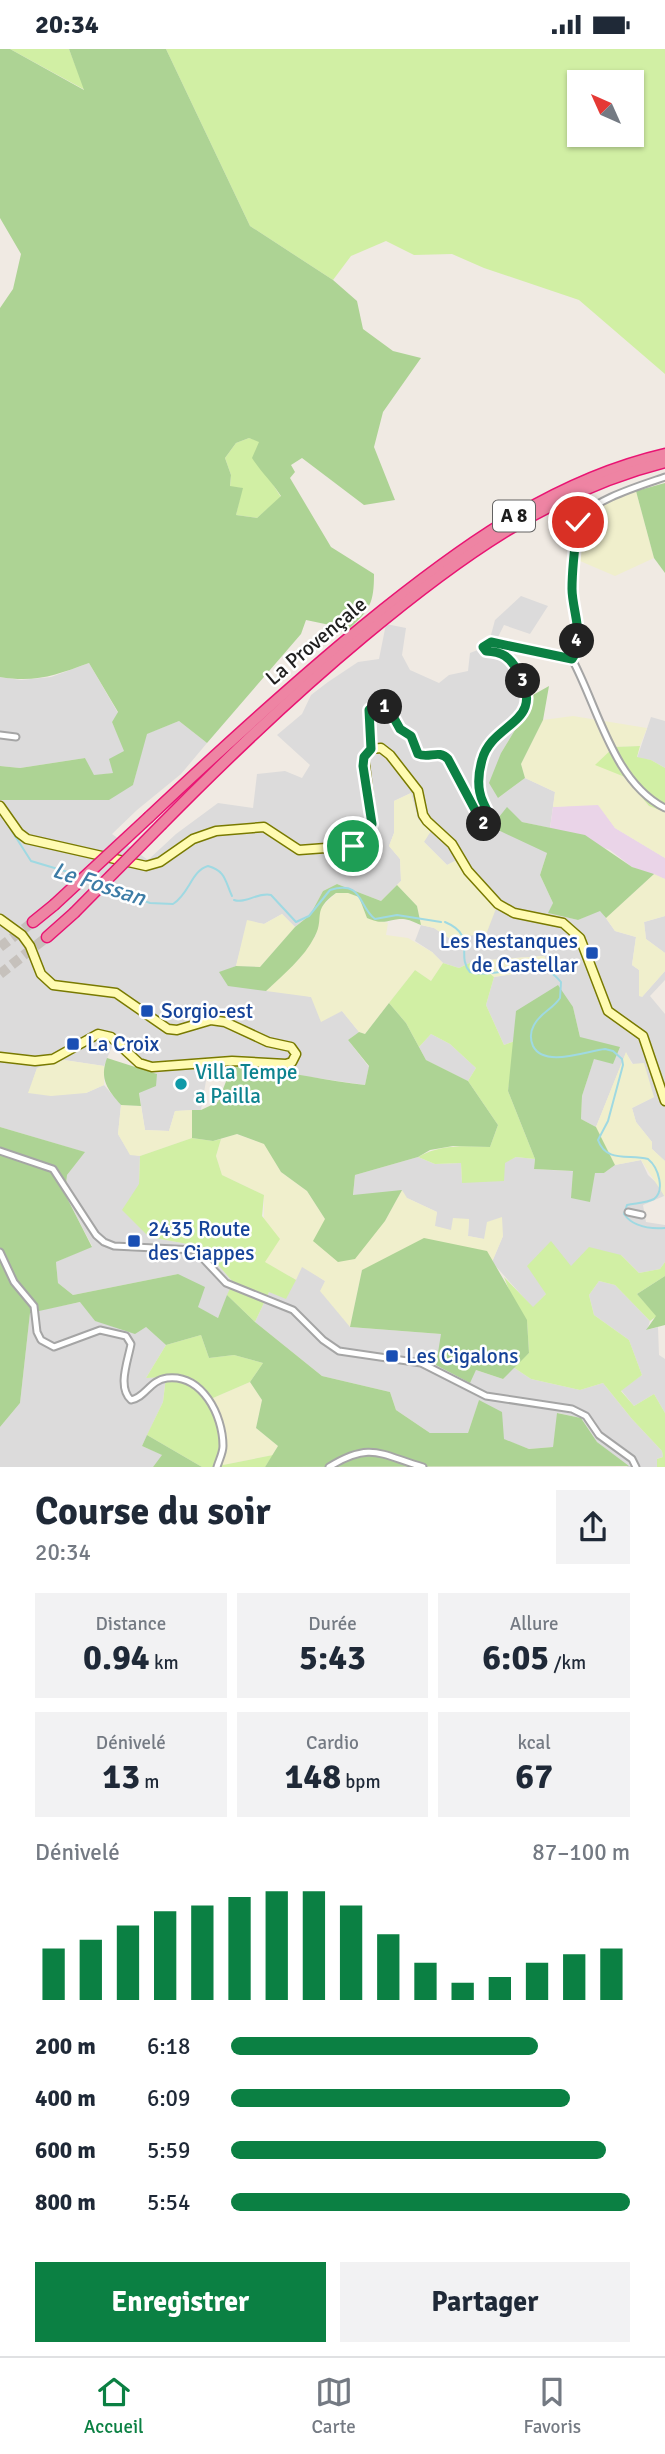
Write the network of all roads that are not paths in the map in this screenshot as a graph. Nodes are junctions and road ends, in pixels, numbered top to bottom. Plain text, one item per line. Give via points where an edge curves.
1 (665, 454) edge
2 (665, 463) edge
3 (665, 477) edge
4 (383, 615) junction
5 (572, 659) junction
6 (296, 688) junction
7 (0, 735) edge
8 (16, 737) dead end
9 (371, 749) junction
10 (0, 806) edge
11 (665, 808) edge
12 (0, 919) edge
13 (33, 922) tunnel mouth
14 (47, 937) tunnel mouth
15 (0, 1056) edge
16 (665, 1101) edge
17 (0, 1151) edge
18 (628, 1212) dead end
19 (642, 1215) dead end
20 (0, 1252) edge
21 (217, 1467) edge
22 (329, 1467) edge
23 (423, 1467) edge
24 (636, 1467) edge

1 - 4 highway, La Provençale / A 8 via 594,476 541,501 472,543
2 - 4 highway, La Provençale / A 8 via 610,478 532,515
3 - 5 street via 615,497 582,515 578,522 572,587 578,640
4 - 6 highway, La Provençale / A 8
5 - 9 street via 491,642 483,647 510,659 528,694 523,709 484,754 479,793 491,818 487,825 472,809 448,759 439,753 418,754 411,736 380,704 369,710
5 - 11 street via 611,752 645,794
6 - 13 highway, La Provençale / A 8, bridge
6 - 14 highway, La Provençale / A 8, bridge
7 - 8 street
9 - 10 street via 363,766 372,824 366,839 353,846 299,850 264,827 248,828 203,834 160,863 138,865 27,839
9 - 16 street via 381,748 390,755 418,792 422,815 452,844 468,871 498,904 514,913 563,923 580,937 608,1011 643,1037
12 - 15 street via 22,935 41,975 54,985 116,993 168,1029 211,1020 225,1022 291,1047 296,1054 286,1064 232,1061 152,1067 139,1063 110,1037 98,1034 52,1059
17 - 24 street via 53,1169 104,1242 195,1250 226,1283 293,1310 339,1351 421,1363 486,1396 572,1409 586,1416 599,1435
18 - 19 street
20 - 21 street via 14,1282 34,1306 37,1332 47,1344 54,1347 100,1330 126,1336 131,1344 125,1394 131,1400 163,1379 185,1380 201,1388 223,1444
22 - 23 street via 373,1450

